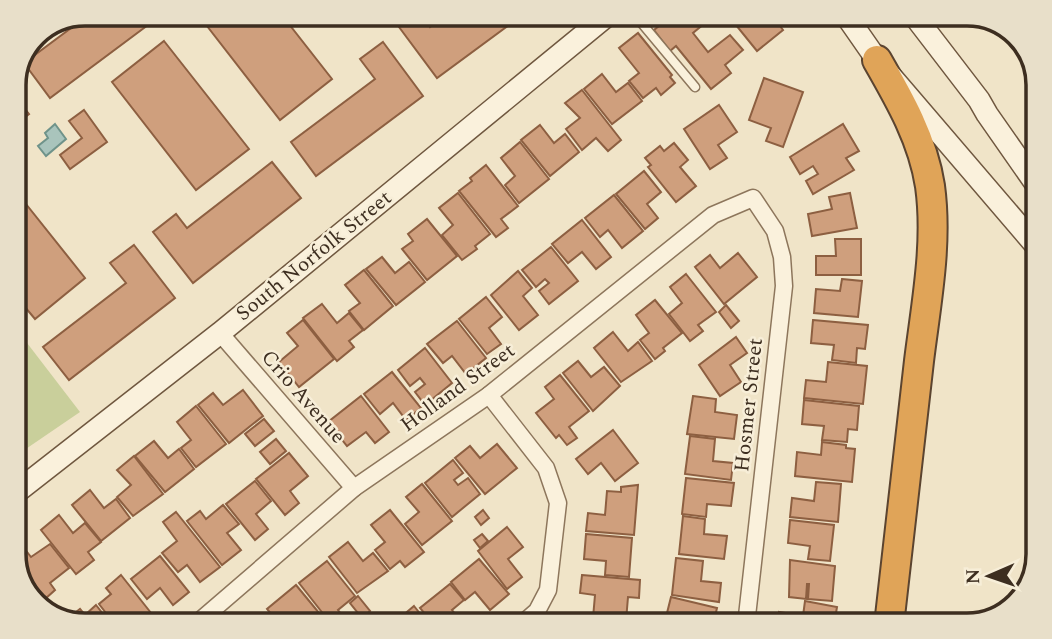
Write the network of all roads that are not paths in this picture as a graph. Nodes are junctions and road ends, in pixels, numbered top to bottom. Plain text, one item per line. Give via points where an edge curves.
1 (583, 26) edge
2 (594, 26) edge
3 (644, 26) edge
4 (853, 26) edge
5 (922, 26) edge
6 (587, 32) junction
7 (877, 60) junction
8 (695, 87) dead end
9 (1026, 170) edge
10 (753, 198) joint
11 (1026, 234) edge
12 (220, 333) junction
13 (489, 395) junction
14 (26, 480) edge
15 (354, 488) junction
16 (209, 613) edge
17 (535, 613) edge
18 (747, 613) edge
19 (890, 613) edge

1 - 6 lane
2 - 6 main road, South Norfolk Street
3 - 8 lane
4 - 7 main road
5 - 9 main road
6 - 12 main road, South Norfolk Street
7 - 11 main road
7 - 19 highway via 915,132 930,187 932,220
10 - 13 street, Holland Street via 713,215
10 - 18 street, Hosmer Street via 775,231 784,286
12 - 14 main road, South Norfolk Street
12 - 15 street, Crio Avenue
13 - 15 street, Holland Street
13 - 17 street via 546,468 558,503 548,590
15 - 16 street, Holland Street

